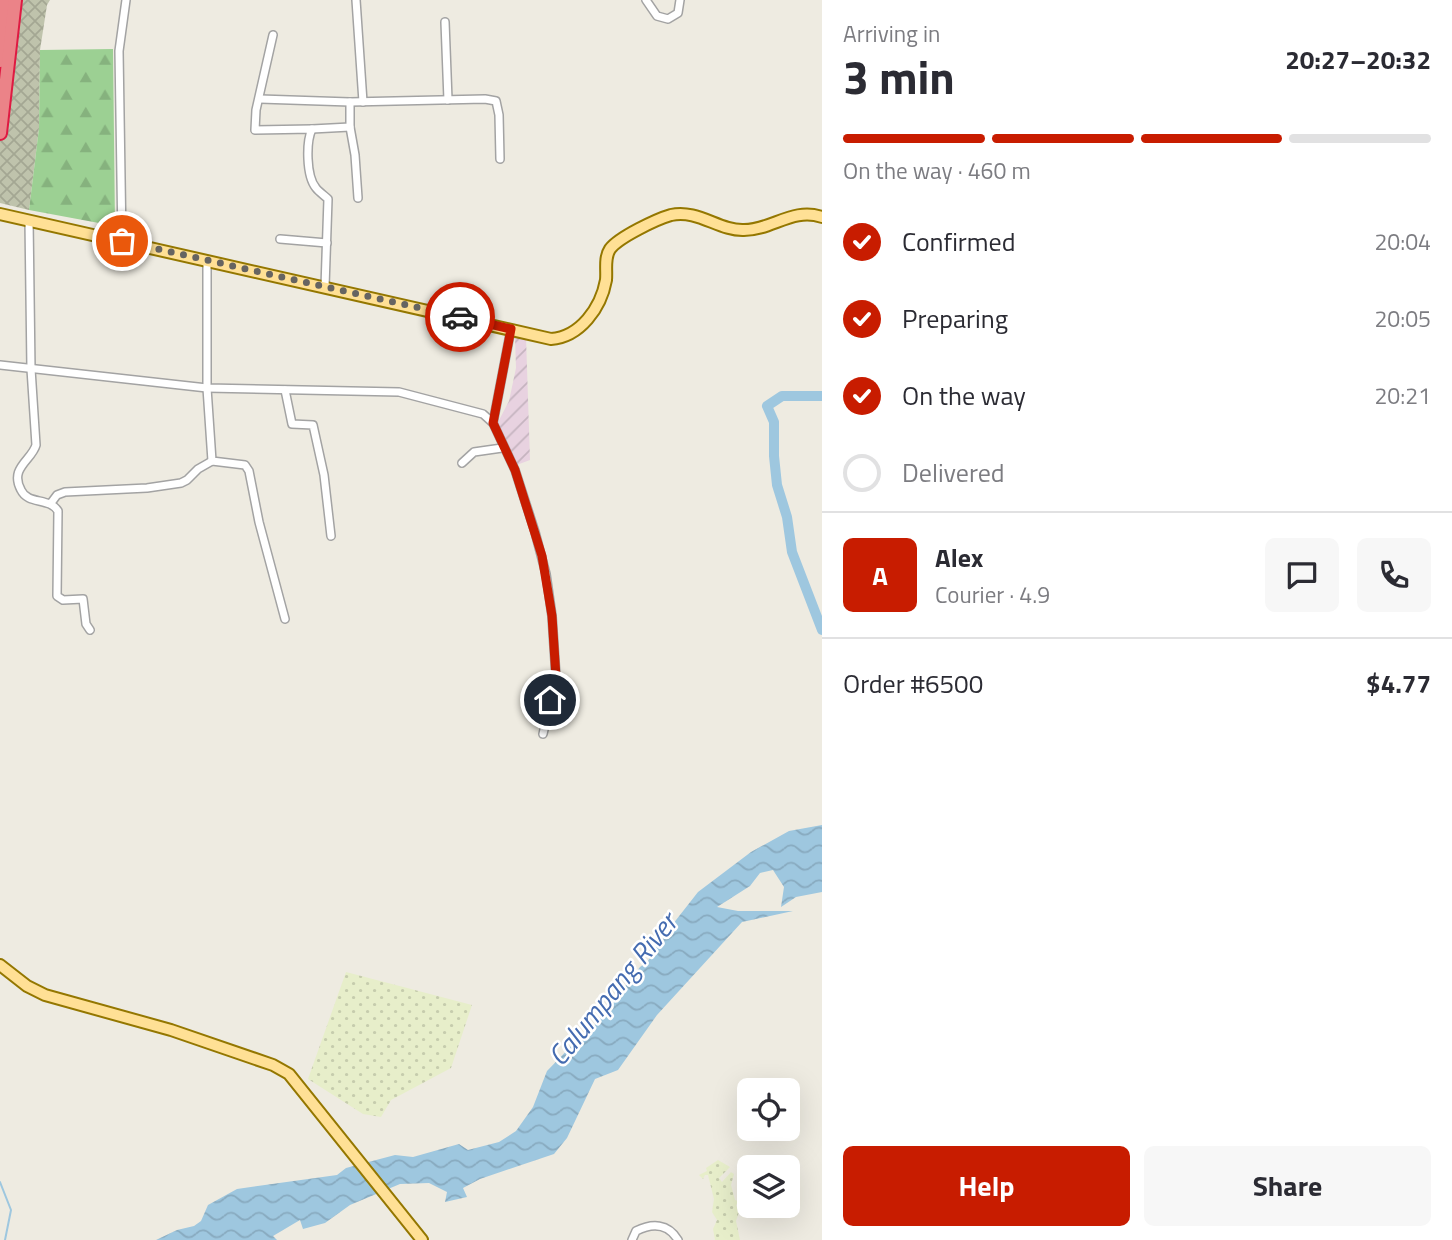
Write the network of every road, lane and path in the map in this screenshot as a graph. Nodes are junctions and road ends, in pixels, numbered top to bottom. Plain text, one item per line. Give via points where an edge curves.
1 (6, 0) edge
2 (15, 0) edge
3 (125, 0) edge
4 (356, 0) edge
5 (646, 0) edge
6 (680, 0) edge
7 (445, 22) dead end
8 (273, 34) dead end
9 (0, 61) edge
10 (260, 99) junction
11 (448, 100) junction
12 (350, 102) junction
13 (363, 102) junction
14 (350, 127) junction
15 (312, 129) junction
16 (0, 133) edge
17 (500, 159) dead end
18 (358, 198) dead end
19 (0, 214) edge
20 (822, 217) edge
21 (29, 220) junction
22 (279, 239) dead end
23 (122, 241) junction
24 (327, 243) junction
25 (207, 260) junction
26 (325, 287) junction
27 (511, 329) junction
28 (0, 365) edge
29 (31, 369) junction
30 (207, 388) junction
31 (285, 390) junction
32 (493, 423) junction
33 (502, 448) junction
34 (212, 461) junction
35 (462, 463) dead end
36 (51, 503) junction
37 (331, 536) dead end
38 (285, 619) dead end
39 (90, 630) dead end
40 (543, 734) dead end
41 (0, 965) edge
42 (422, 1240) edge
43 (632, 1240) edge
44 (678, 1240) edge

1 - 9 highway
2 - 16 highway
3 - 23 street via 118,51
4 - 13 street
5 - 6 street via 657,16 668,19 678,13
7 - 11 street
8 - 10 street
10 - 12 street
10 - 15 street via 255,130
11 - 13 street
11 - 17 street via 496,101
12 - 13 street
12 - 14 street
14 - 15 street
14 - 18 street
15 - 24 street via 307,140 309,161 314,187 328,199
19 - 21 main road
20 - 27 main road via 797,214 760,228 733,230 699,216 670,216 611,248 604,286 591,314 574,332 551,339
21 - 23 main road
21 - 29 street
22 - 24 street
23 - 25 main road
24 - 26 street
25 - 26 main road
25 - 30 street
26 - 27 main road
27 - 32 street
28 - 29 street
29 - 30 street
29 - 36 street via 36,445 22,463 18,481 29,498
30 - 31 street
30 - 34 street
31 - 32 street via 399,392 483,414
31 - 37 street via 292,424 313,425
32 - 33 street
33 - 35 street via 474,452
33 - 40 street via 515,470 539,544 552,616 556,677
34 - 36 street via 185,482 65,492
34 - 38 street via 247,467
36 - 39 street via 59,516 57,596 60,600 83,599
41 - 42 main road via 45,995 172,1030 289,1073
43 - 44 street via 636,1231 647,1225 673,1232

